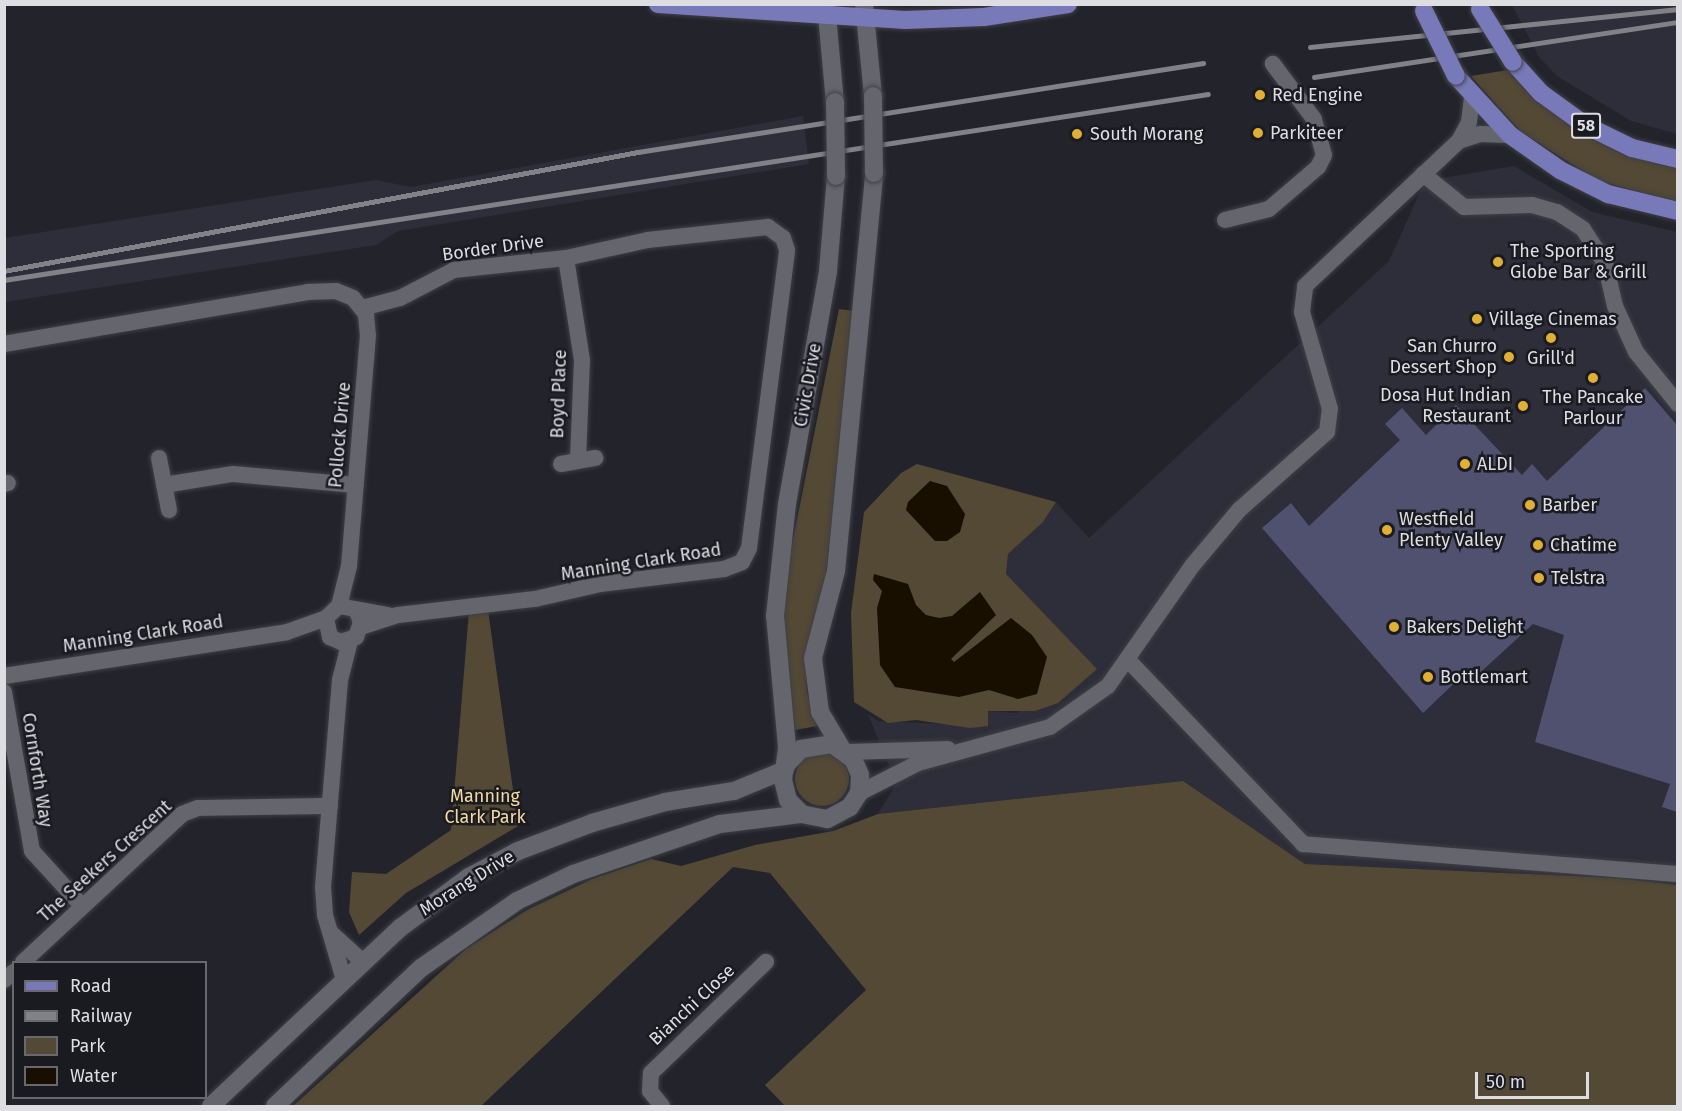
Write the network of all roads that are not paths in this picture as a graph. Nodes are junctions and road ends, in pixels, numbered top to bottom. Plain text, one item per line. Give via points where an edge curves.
1 (658, 4) edge
2 (1068, 4) edge
3 (1478, 7) edge
4 (1423, 8) edge
5 (827, 11) edge
6 (865, 11) edge
7 (1273, 64) dead end
8 (1473, 97) junction
9 (1510, 135) junction
10 (1459, 141) junction
11 (1677, 159) edge
12 (1423, 174) junction
13 (1677, 211) edge
14 (1225, 220) dead end
15 (783, 238) joint
16 (566, 258) junction
17 (363, 308) junction
18 (4, 344) edge
19 (1677, 404) edge
20 (159, 458) dead end
21 (595, 458) dead end
22 (164, 485) junction
23 (356, 485) junction
24 (169, 510) dead end
25 (352, 614) junction
26 (335, 634) junction
27 (1129, 661) junction
28 (4, 676) edge
29 (4, 692) edge
30 (968, 749) junction
31 (845, 750) junction
32 (786, 768) junction
33 (859, 793) junction
34 (330, 806) junction
35 (802, 814) junction
36 (1677, 874) edge
37 (82, 906) junction
38 (330, 932) junction
39 (25, 961) edge
40 (363, 962) junction
41 (766, 962) dead end
42 (344, 980) junction
43 (211, 1107) edge
44 (275, 1107) edge
45 (662, 1107) edge

1 - 5 main road
2 - 6 main road via 961,19
3 - 11 main road, 58, bridge via 1513,62 1541,93 1585,125 1632,148
4 - 8 main road, bridge via 1456,76
5 - 6 main road
5 - 32 main road, Civic Drive, bridge via 835,102 836,176 828,272 787,504 777,597
6 - 31 main road, bridge via 873,96 874,173 836,571 813,658 820,712
7 - 14 street via 1314,119 1324,154 1318,167 1269,209
8 - 9 main road
8 - 10 street via 1469,122
9 - 10 street via 1480,134
9 - 13 main road via 1582,182 1634,202
10 - 12 street
12 - 19 street via 1464,207 1532,205 1557,212 1582,229 1605,263 1618,313 1636,352
12 - 27 street via 1305,286 1302,312 1331,415 1327,432 1239,510 1183,578
15 - 16 street, Border Drive via 773,229 761,227 648,240
15 - 25 street, Manning Clark Road via 788,257 749,548 742,562 724,569 609,583 535,599 398,615
16 - 17 street, Border Drive via 454,270 400,298
16 - 21 street, Boyd Place via 582,360 569,462
17 - 18 street via 341,292 307,292
17 - 23 street, Pollock Drive via 368,329
20 - 22 street
22 - 23 street via 233,474
22 - 24 street
23 - 25 street, Pollock Drive via 349,566
25 - 26 street
25 - 26 street
26 - 28 street, Manning Clark Road via 288,632
26 - 34 street via 340,680
27 - 30 street via 1099,696 1071,717 1029,736
27 - 36 street via 1304,844
29 - 37 street, Cornforth Way via 32,851
30 - 31 street
30 - 33 street via 903,768
31 - 32 main road via 811,744
31 - 33 main road via 860,775
32 - 35 main road via 784,790
32 - 40 main road, Morang Drive via 734,791 664,802 518,851 426,906
33 - 35 main road via 850,807 836,817 819,820
34 - 37 street, The Seekers Crescent via 190,810
34 - 38 street via 323,887
35 - 44 main road via 742,819 704,829 573,874 517,901 422,968
37 - 39 street, The Seekers Crescent
38 - 40 street
38 - 42 street
40 - 42 main road, Morang Drive
41 - 45 street, Bianchi Close via 648,1078 650,1091
42 - 43 main road, Morang Drive

